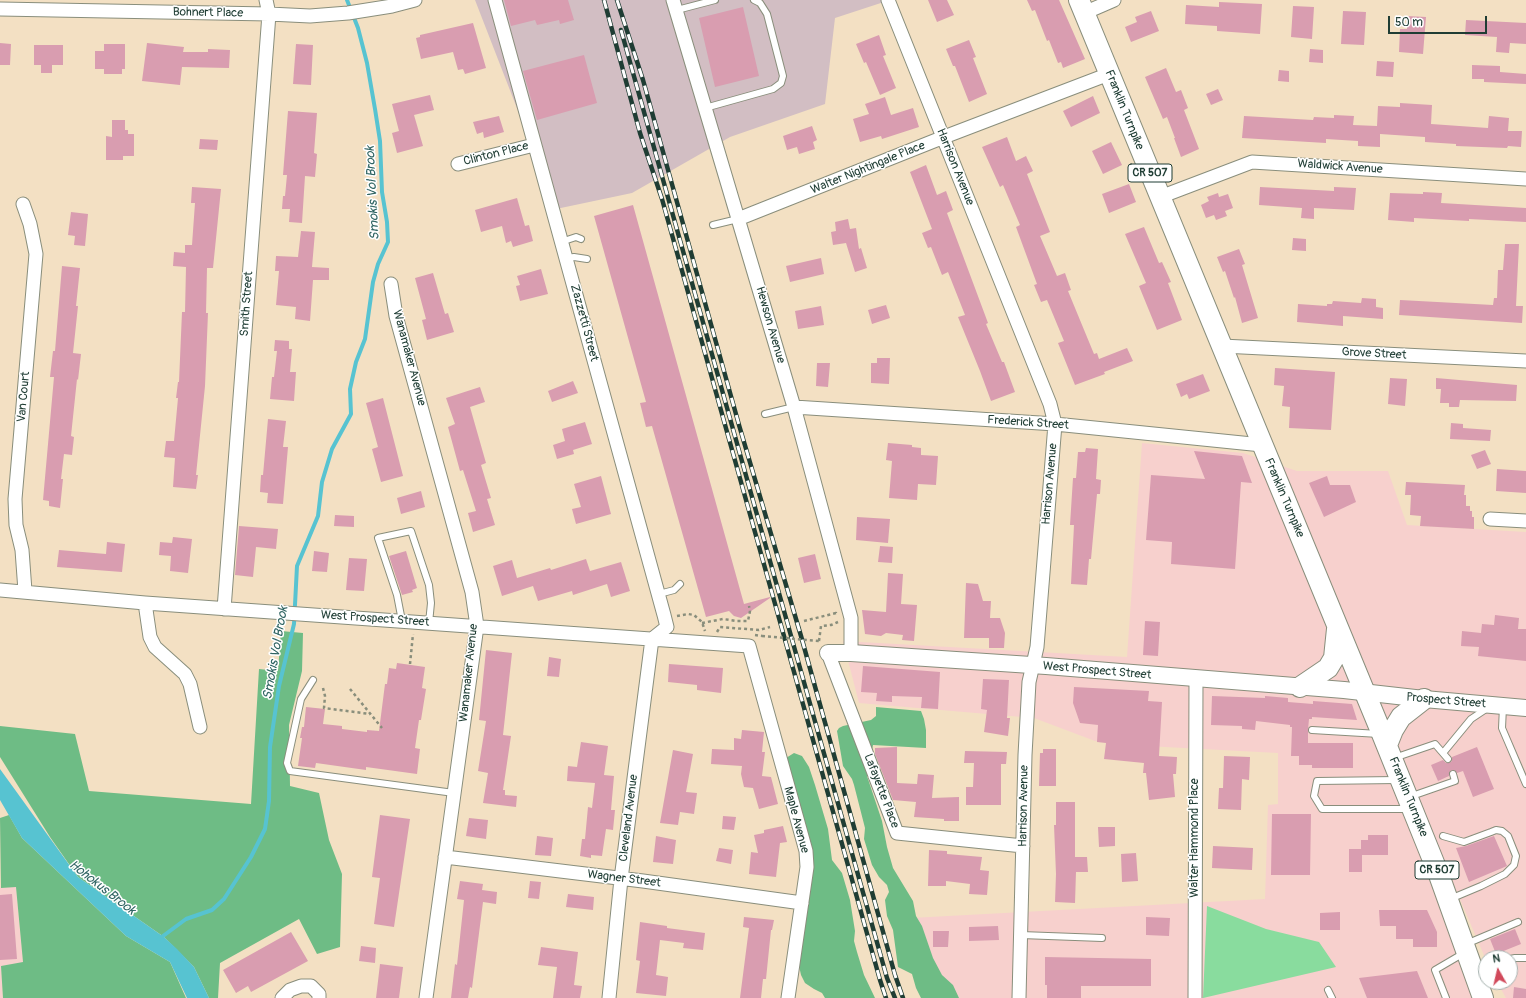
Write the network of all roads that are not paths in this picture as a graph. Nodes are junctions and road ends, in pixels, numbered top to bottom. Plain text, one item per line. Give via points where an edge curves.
1 (266, 0) edge
2 (415, 0) edge
3 (495, 0) edge
4 (715, 0) edge
5 (754, 0) edge
6 (888, 0) edge
7 (1114, 0) edge
8 (675, 5) edge
9 (1082, 7) edge
10 (0, 9) edge
11 (269, 14) junction
12 (1109, 74) junction
13 (705, 108) junction
14 (944, 137) junction
15 (534, 144) junction
16 (458, 164) dead end
17 (1526, 179) edge
18 (1160, 197) junction
19 (23, 204) dead end
20 (738, 219) junction
21 (713, 225) dead end
22 (581, 239) dead end
23 (561, 242) junction
24 (566, 258) junction
25 (587, 259) dead end
26 (391, 284) dead end
27 (1222, 346) junction
28 (1526, 360) edge
29 (794, 406) junction
30 (765, 414) dead end
31 (1055, 424) junction
32 (1262, 445) junction
33 (1490, 519) dead end
34 (1526, 521) edge
35 (680, 584) dead end
36 (0, 590) edge
37 (25, 591) junction
38 (659, 594) junction
39 (145, 603) junction
40 (224, 609) junction
41 (408, 622) junction
42 (429, 623) junction
43 (1337, 625) junction
44 (477, 626) junction
45 (652, 639) junction
46 (749, 646) joint
47 (823, 647) joint
48 (850, 653) junction
49 (1032, 666) junction
50 (1196, 679) junction
51 (313, 680) dead end
52 (1300, 687) junction
53 (1365, 692) junction
54 (1424, 699) junction
55 (1498, 706) junction
56 (1526, 708) edge
57 (200, 727) dead end
58 (1312, 730) dead end
59 (1387, 746) junction
60 (1443, 753) junction
61 (1448, 759) dead end
62 (1453, 774) dead end
63 (1526, 784) edge
64 (454, 793) junction
65 (1407, 796) junction
66 (1443, 836) dead end
67 (1023, 846) junction
68 (445, 857) junction
69 (621, 878) junction
70 (1448, 900) junction
71 (802, 903) junction
72 (1518, 922) dead end
73 (1021, 935) junction
74 (1102, 938) dead end
75 (1465, 948) junction
76 (1328, 990) dead end
77 (282, 998) edge
78 (319, 998) edge
79 (426, 998) edge
80 (609, 998) edge
81 (788, 998) edge
82 (1019, 998) edge
83 (1195, 998) edge
84 (1332, 998) edge
85 (1446, 998) edge
86 (1483, 998) edge

1 - 11 street, Smith Street
2 - 11 street, Bohnert Place via 353,12 310,16
3 - 15 street, Zazzetti Street
4 - 8 lane
5 - 13 lane via 760,3 767,14 782,76 781,83 773,89
6 - 14 street, Harrison Avenue
7 - 9 street
8 - 13 street, Hewson Avenue
9 - 12 main road, Franklin Turnpike / CR 507
10 - 11 street, Bohnert Place
11 - 40 street, Smith Street
12 - 14 street, Walter Nightingale Place
12 - 18 main road, Franklin Turnpike / CR 507
13 - 20 street, Hewson Avenue
14 - 20 street, Walter Nightingale Place
14 - 31 street, Harrison Avenue via 1050,404
15 - 16 street, Clinton Place
15 - 23 street, Zazzetti Street
17 - 18 street, Waldwick Avenue via 1252,162
18 - 27 main road, Franklin Turnpike / CR 507
19 - 37 street, Van Court via 36,254 15,499
20 - 21 lane
20 - 29 street, Hewson Avenue
22 - 23 lane via 576,237
23 - 24 street, Zazzetti Street
24 - 25 lane
24 - 38 street, Zazzetti Street
26 - 44 street, Wanamaker Avenue via 396,316 472,592
27 - 28 street, Grove Street
27 - 32 main road, Franklin Turnpike / CR 507
29 - 30 lane
29 - 31 street, Frederick Street
29 - 48 street, Hewson Avenue via 851,618
31 - 32 street, Frederick Street
31 - 49 street, Harrison Avenue via 1037,647
32 - 43 main road, Franklin Turnpike / CR 507
33 - 34 street
35 - 38 lane via 674,590
36 - 37 street, West Prospect Street
37 - 39 street, West Prospect Street
38 - 45 street, Zazzetti Street via 666,627
39 - 40 street, West Prospect Street
39 - 57 street via 150,637 155,647 185,674 190,684
40 - 41 street, West Prospect Street
41 - 42 street, West Prospect Street
41 - 42 lane via 378,538 411,531 429,584
42 - 44 street, West Prospect Street
43 - 52 main road via 1334,658 1328,668
43 - 53 main road, Franklin Turnpike / CR 507
44 - 45 street, West Prospect Street
44 - 64 street, Wanamaker Avenue
45 - 46 street, West Prospect Street
45 - 69 street, Cleveland Avenue
46 - 71 street, Maple Avenue via 806,851 807,867
47 - 48 street, West Prospect Street
47 - 67 street, Lafayette Place via 897,833
48 - 49 street, West Prospect Street
49 - 50 street, West Prospect Street
49 - 67 street, Harrison Avenue via 1028,682
50 - 52 street, West Prospect Street
50 - 83 street, Walter Hammond Place
51 - 64 lane via 301,699 287,763 290,771
52 - 53 street, West Prospect Street
53 - 54 street, Prospect Street
53 - 59 main road, Franklin Turnpike / CR 507
54 - 55 street, Prospect Street
54 - 59 main road via 1401,717
55 - 56 street, Prospect Street
55 - 60 lane via 1472,719
55 - 63 lane via 1502,728
58 - 59 lane
59 - 60 lane via 1435,744
59 - 65 main road, Franklin Turnpike / CR 507
60 - 61 lane
62 - 65 lane via 1455,781
64 - 68 street, Wanamaker Avenue
65 - 65 lane via 1317,781 1314,796 1322,809
65 - 70 main road, Franklin Turnpike / CR 507
66 - 70 lane via 1464,842 1496,830 1502,831 1508,836 1516,856 1514,865 1505,874
67 - 73 street, Harrison Avenue
68 - 69 street, Wagner Street
68 - 79 street, Wanamaker Avenue
69 - 71 street, Wagner Street
69 - 80 street, Cleveland Avenue
70 - 75 main road, Franklin Turnpike / CR 507
71 - 81 street, Maple Avenue
72 - 75 lane
73 - 74 lane
73 - 82 street, Harrison Avenue
75 - 85 lane via 1435,970
75 - 86 main road, Franklin Turnpike / CR 507 via 1476,969
76 - 84 lane
77 - 78 street via 290,990 311,986 319,994

